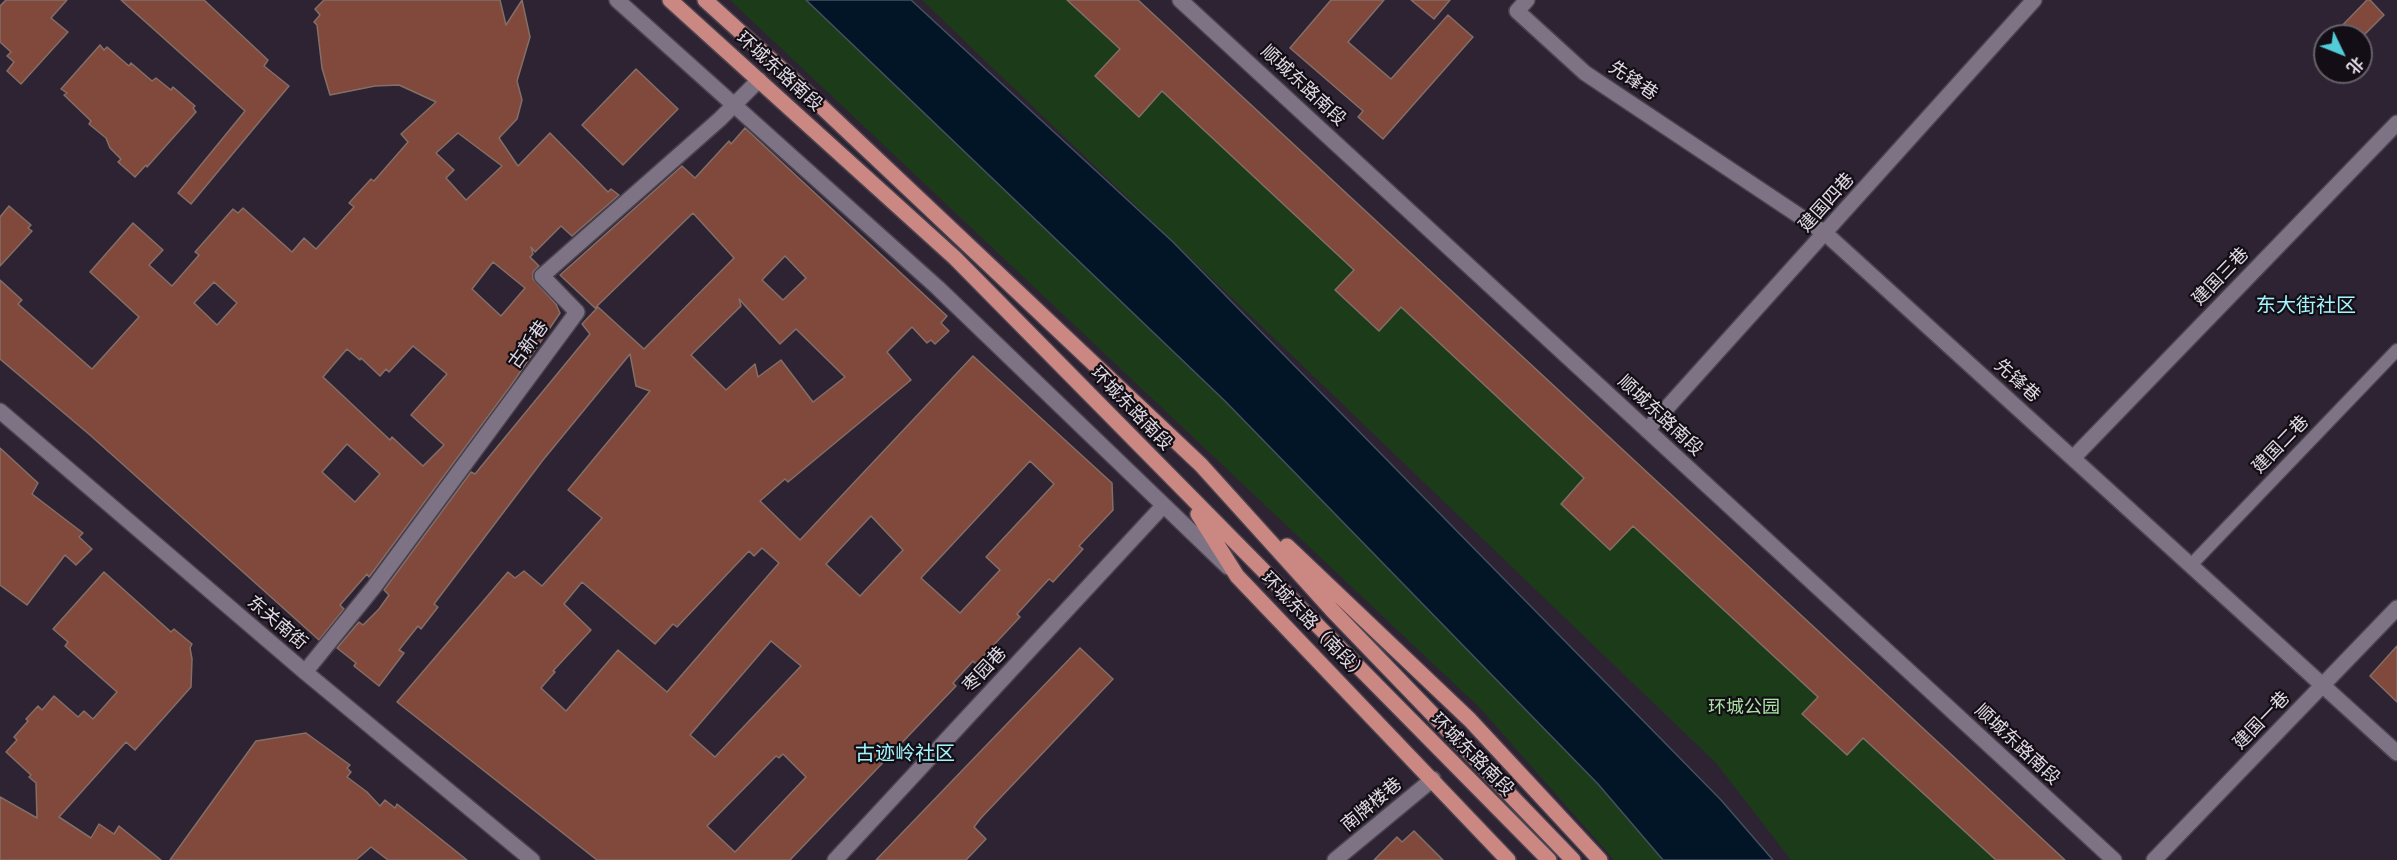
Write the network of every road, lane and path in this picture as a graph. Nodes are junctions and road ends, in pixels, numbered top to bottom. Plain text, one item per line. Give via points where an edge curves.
1 (617, 0) edge
2 (670, 0) edge
3 (705, 0) edge
4 (1180, 0) edge
5 (1527, 0) edge
6 (2034, 0) edge
7 (759, 80) junction
8 (733, 105) junction
9 (2397, 123) edge
10 (1826, 233) junction
11 (2397, 350) edge
12 (0, 411) edge
13 (1647, 430) junction
14 (2073, 458) junction
15 (1202, 465) junction
16 (1182, 489) junction
17 (1163, 506) junction
18 (2191, 565) junction
19 (1237, 576) junction
20 (2397, 608) edge
21 (305, 672) junction
22 (2323, 686) junction
23 (2397, 753) edge
24 (1433, 779) junction
25 (532, 860) edge
26 (835, 860) edge
27 (1335, 860) edge
28 (1508, 860) edge
29 (1549, 860) edge
30 (1573, 860) edge
31 (1600, 860) edge
32 (2114, 860) edge
33 (2154, 860) edge

1 - 8 street
2 - 7 main road, 环城东路南段
3 - 15 main road, 环城东路南段
4 - 13 street, 顺城东路南段
5 - 10 street, 先锋巷 via 1517,11 1585,73
6 - 10 street, 建国四巷
7 - 8 street, 古新巷
7 - 16 main road, 环城东路南段 via 955,258
8 - 17 street via 955,303
8 - 21 street, 古新巷 via 542,276 577,312 374,587
9 - 14 street, 建国三巷
10 - 13 street, 建国四巷
10 - 14 street, 先锋巷
11 - 18 lane, 建国二巷
12 - 21 street, 东关南街
13 - 32 street, 顺城东路南段
14 - 18 street, 先锋巷
15 - 30 main road, 环城东路南段 via 1332,610
15 - 31 main road, 环城东路（南段） via 1470,720
16 - 19 main road, 环城东路（南段）
16 - 29 main road, 环城东路南段
17 - 19 street
17 - 26 street, 枣园巷
18 - 22 street, 先锋巷
19 - 24 main road, 环城东路（南段）
20 - 22 street, 建国一巷
21 - 25 street, 东关南街
22 - 23 street, 先锋巷
22 - 33 street, 建国一巷
24 - 27 street, 南牌楼巷
24 - 28 main road, 环城东路（南段）

